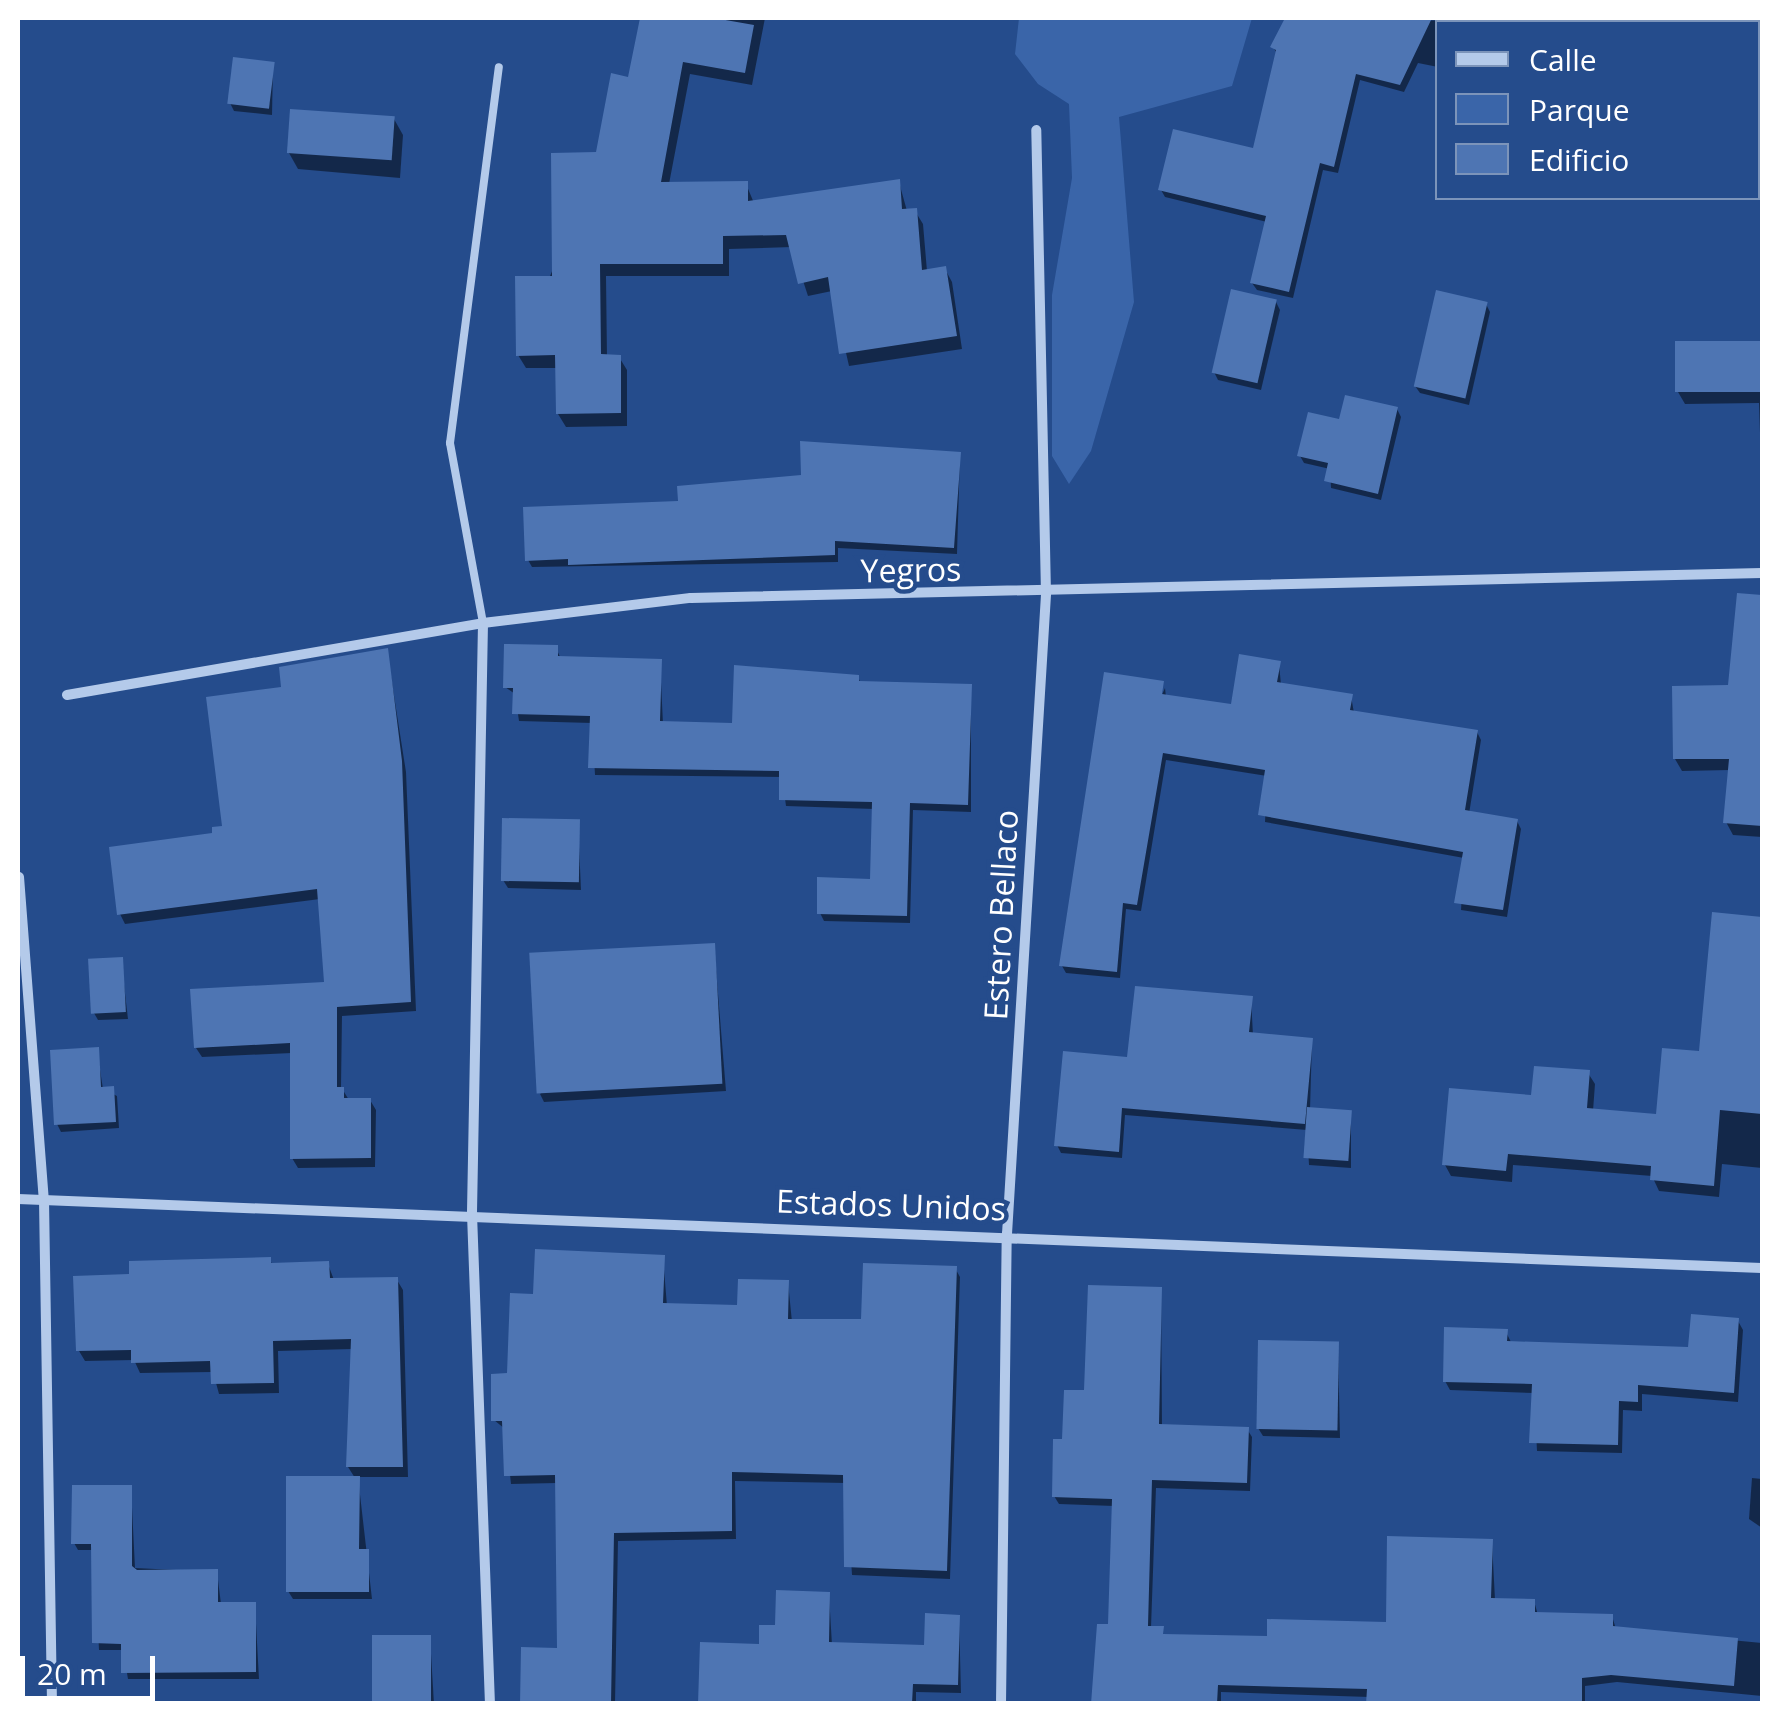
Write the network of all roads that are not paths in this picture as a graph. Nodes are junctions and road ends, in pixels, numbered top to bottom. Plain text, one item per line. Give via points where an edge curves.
1 (498, 67) dead end
2 (1036, 130) dead end
3 (1762, 574) edge
4 (1046, 594) junction
5 (483, 623) junction
6 (67, 696) dead end
7 (19, 877) edge
8 (18, 1199) edge
9 (44, 1200) junction
10 (472, 1214) junction
11 (1007, 1234) junction
12 (1762, 1268) edge
13 (52, 1704) edge
14 (490, 1704) edge
15 (1001, 1704) edge

1 - 5 lane via 450,443
2 - 4 street, Estero Bellaco
3 - 4 street, Yegros
4 - 5 street, Yegros via 692,598
4 - 11 street, Estero Bellaco
5 - 6 street, Yegros
5 - 10 street
7 - 9 street
8 - 9 street, Estados Unidos
9 - 10 street, Estados Unidos
9 - 13 street
10 - 11 street, Estados Unidos
10 - 14 street
11 - 12 street, Estados Unidos
11 - 15 street, Estero Bellaco

